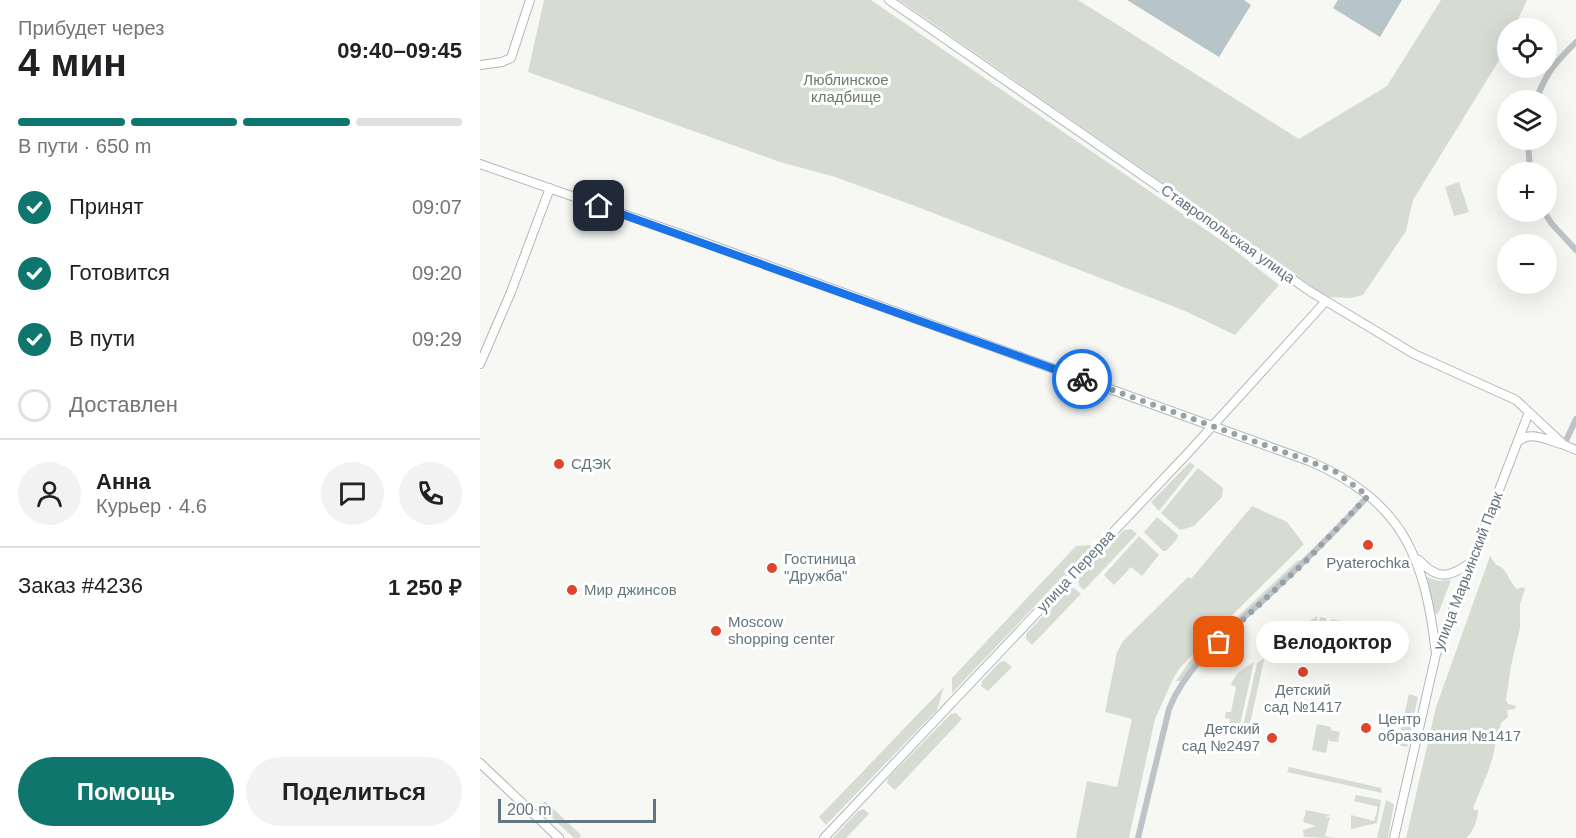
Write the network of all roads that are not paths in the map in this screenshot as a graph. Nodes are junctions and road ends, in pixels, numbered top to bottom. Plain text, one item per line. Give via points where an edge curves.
1 (530, 0) edge
2 (889, 0) edge
3 (1576, 42) edge
4 (480, 65) edge
5 (1540, 90) edge
6 (481, 166) edge
7 (550, 188) junction
8 (1551, 222) edge
9 (1576, 250) edge
10 (1326, 301) junction
11 (480, 364) edge
12 (1529, 412) junction
13 (1576, 419) edge
14 (1213, 426) junction
15 (1517, 443) junction
16 (1564, 445) junction
17 (1576, 450) edge
18 (1368, 496) junction
19 (1413, 553) junction
20 (1471, 562) junction
21 (1436, 654) junction
22 (480, 763) edge
23 (560, 838) edge
24 (824, 838) edge
25 (1138, 838) edge
26 (1394, 838) edge

1 - 4 street via 511,58
2 - 10 street, Ставропольская улица
3 - 5 street via 1554,64
6 - 7 street
7 - 11 street
7 - 14 street
8 - 9 street
10 - 12 street, Ставропольская улица via 1414,354 1516,400
10 - 14 street, улица Перерва
12 - 15 street, улица Марьинский Парк
12 - 16 street, Ставропольская улица
13 - 16 street
14 - 18 street via 1336,472
14 - 24 street, улица Перерва
15 - 16 street via 1531,435
15 - 20 street, улица Марьинский Парк
16 - 17 street, Ставропольская улица
18 - 19 street via 1382,507
18 - 25 street via 1305,562 1205,655 1174,695
19 - 20 street via 1428,570 1444,575
19 - 21 street via 1430,606
20 - 21 street, улица Марьинский Парк
21 - 26 street, улица Марьинский Парк
22 - 23 street

